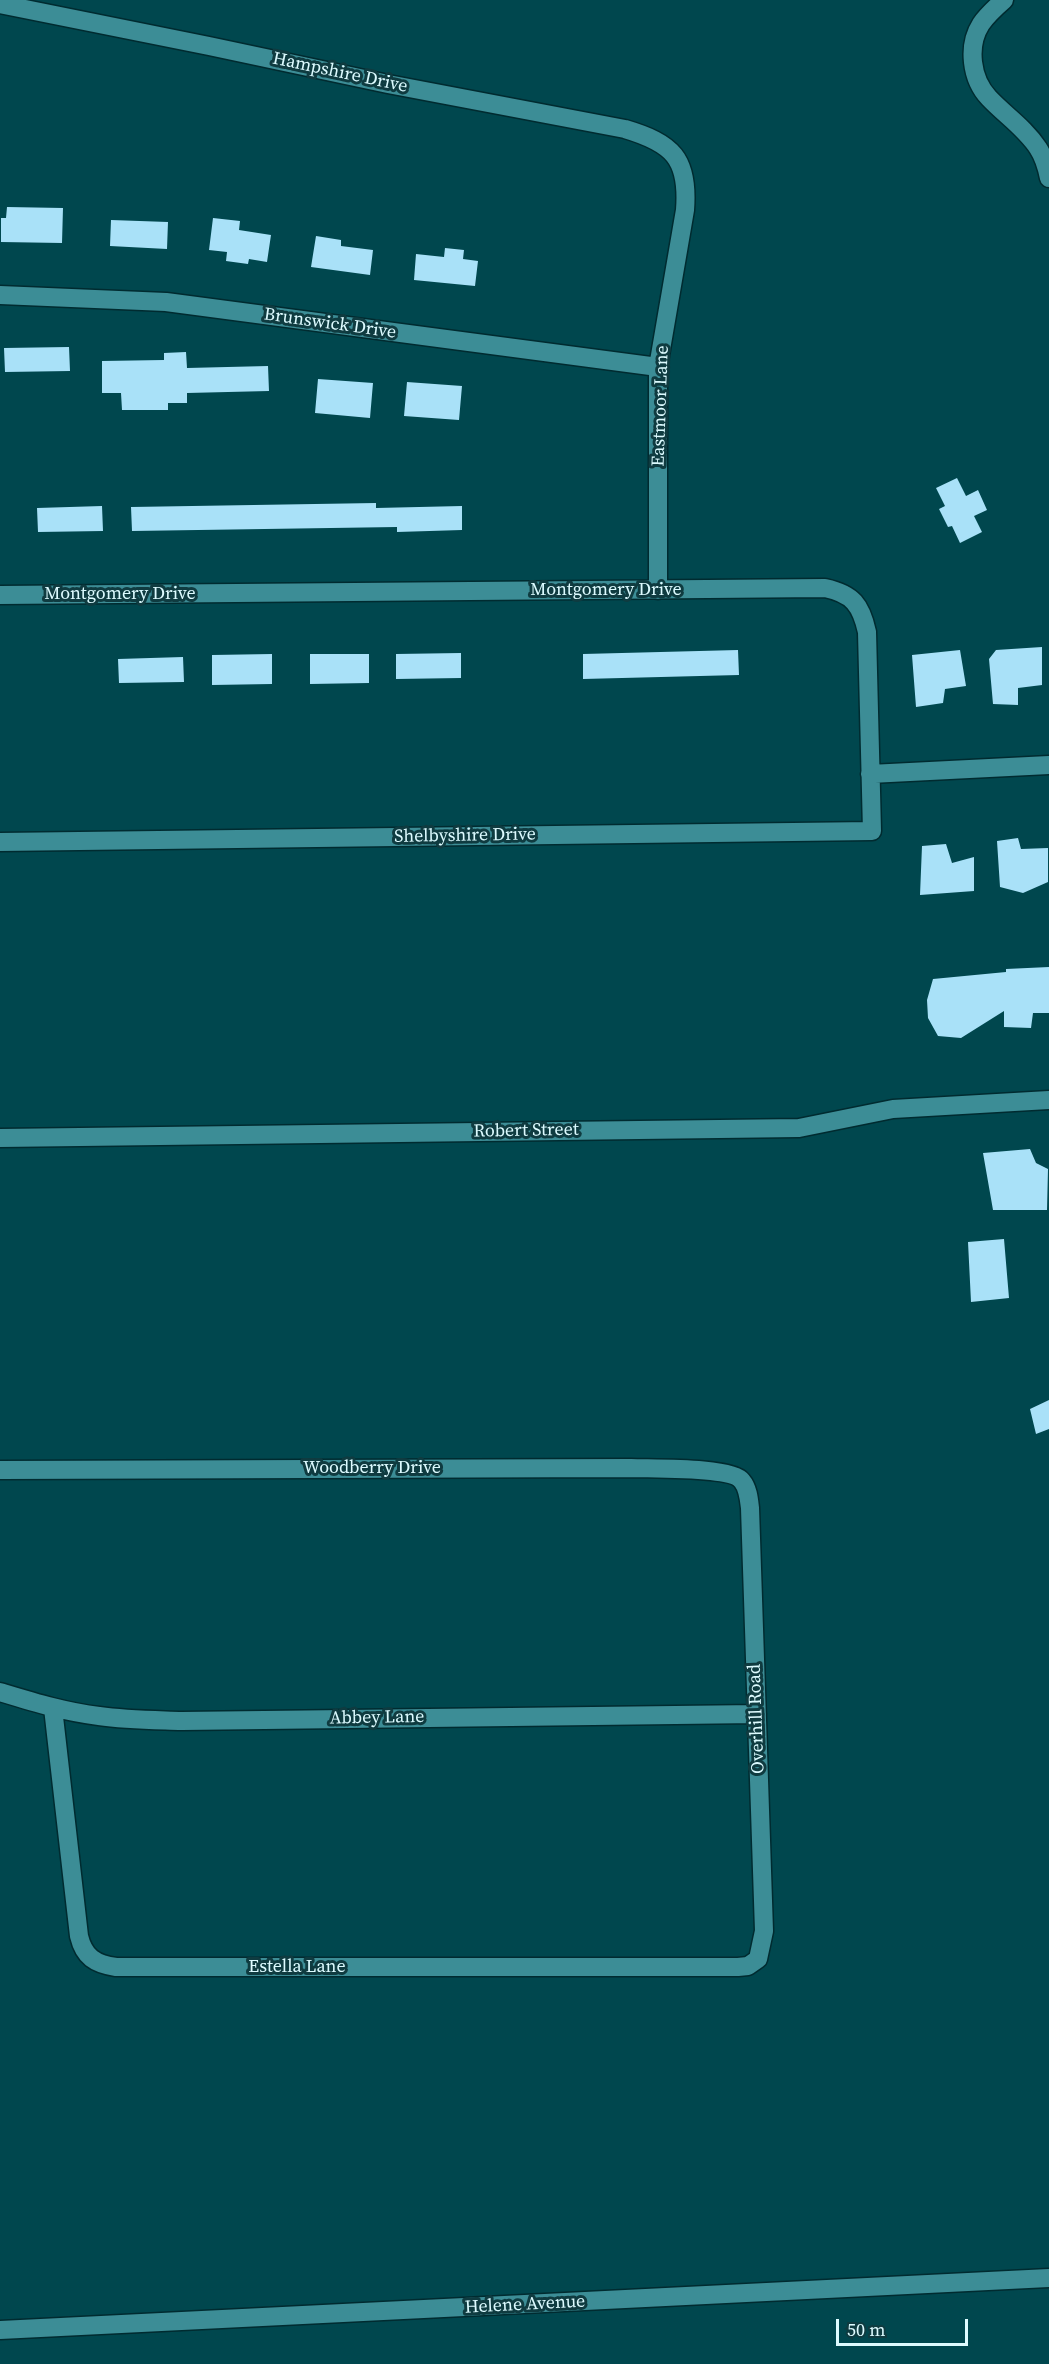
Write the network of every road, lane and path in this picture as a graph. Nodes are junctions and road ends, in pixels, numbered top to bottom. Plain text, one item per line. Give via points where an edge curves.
1 (1004, 0) edge
2 (0, 4) edge
3 (674, 154) joint
4 (1049, 178) edge
5 (0, 295) edge
6 (658, 367) junction
7 (658, 590) junction
8 (0, 595) edge
9 (1049, 765) edge
10 (870, 774) junction
11 (0, 842) edge
12 (1049, 1100) edge
13 (0, 1138) edge
14 (0, 1470) edge
15 (742, 1479) joint
16 (0, 1692) edge
17 (53, 1708) junction
18 (757, 1714) junction
19 (758, 1959) joint
20 (1049, 2278) edge
21 (0, 2330) edge

1 - 4 street via 977,31 972,56 974,69 987,96 1039,149
2 - 3 street, Hampshire Drive via 625,129 649,136
3 - 6 street, Eastmoor Lane via 687,186
5 - 6 street, Brunswick Drive via 166,302
6 - 7 street, Eastmoor Lane
7 - 8 street, Montgomery Drive
7 - 10 street, Montgomery Drive via 825,588 852,600 867,632
9 - 10 street
10 - 11 street, Shelbyshire Drive via 872,831
12 - 13 street, Robert Street via 893,1108 799,1128
14 - 15 street, Woodberry Drive via 632,1468 719,1471
15 - 18 street, Overhill Road via 750,1508
16 - 17 street, Abbey Lane
17 - 18 street, Abbey Lane via 97,1716 182,1721
17 - 19 street, Estella Lane via 79,1936 87,1956 103,1965 738,1968
18 - 19 street, Overhill Road via 764,1930
20 - 21 street, Helene Avenue

